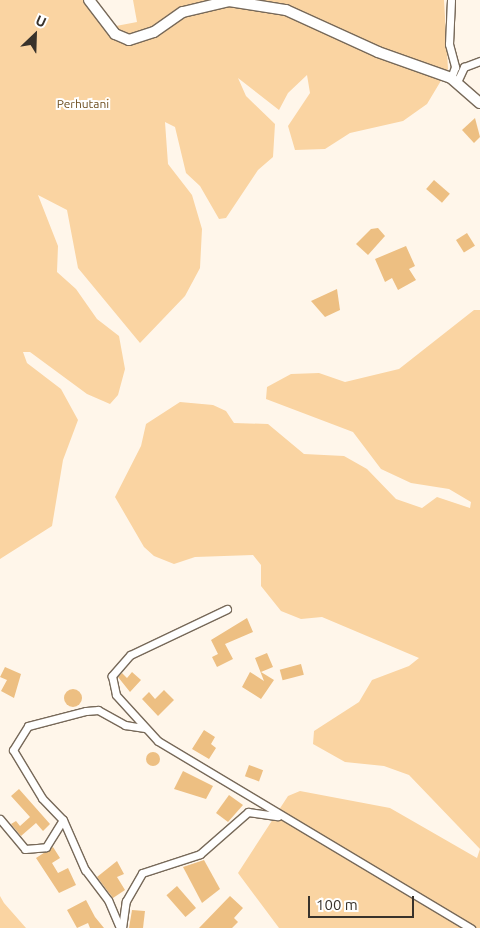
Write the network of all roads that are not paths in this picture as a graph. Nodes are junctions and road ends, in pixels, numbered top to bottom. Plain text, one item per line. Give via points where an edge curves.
1 (89, 0) edge
2 (451, 0) edge
3 (480, 61) edge
4 (454, 80) junction
5 (480, 103) edge
6 (227, 609) dead end
7 (145, 728) junction
8 (0, 819) edge
9 (63, 820) junction
10 (295, 822) junction
11 (121, 928) edge
12 (472, 928) edge

1 - 4 main road via 115,34 129,40 197,7 248,1 308,17 378,52
2 - 4 street via 449,44
3 - 4 street via 464,67
4 - 5 main road
6 - 7 street via 130,655 117,666 112,676 114,690
7 - 9 street via 125,725 98,710 86,710 28,726 17,737 16,760
7 - 10 street via 158,741
8 - 9 street via 25,849 46,847 55,838
9 - 11 street via 84,870 108,900
10 - 11 street via 257,810 248,812 200,854 142,872 126,901
10 - 12 street

